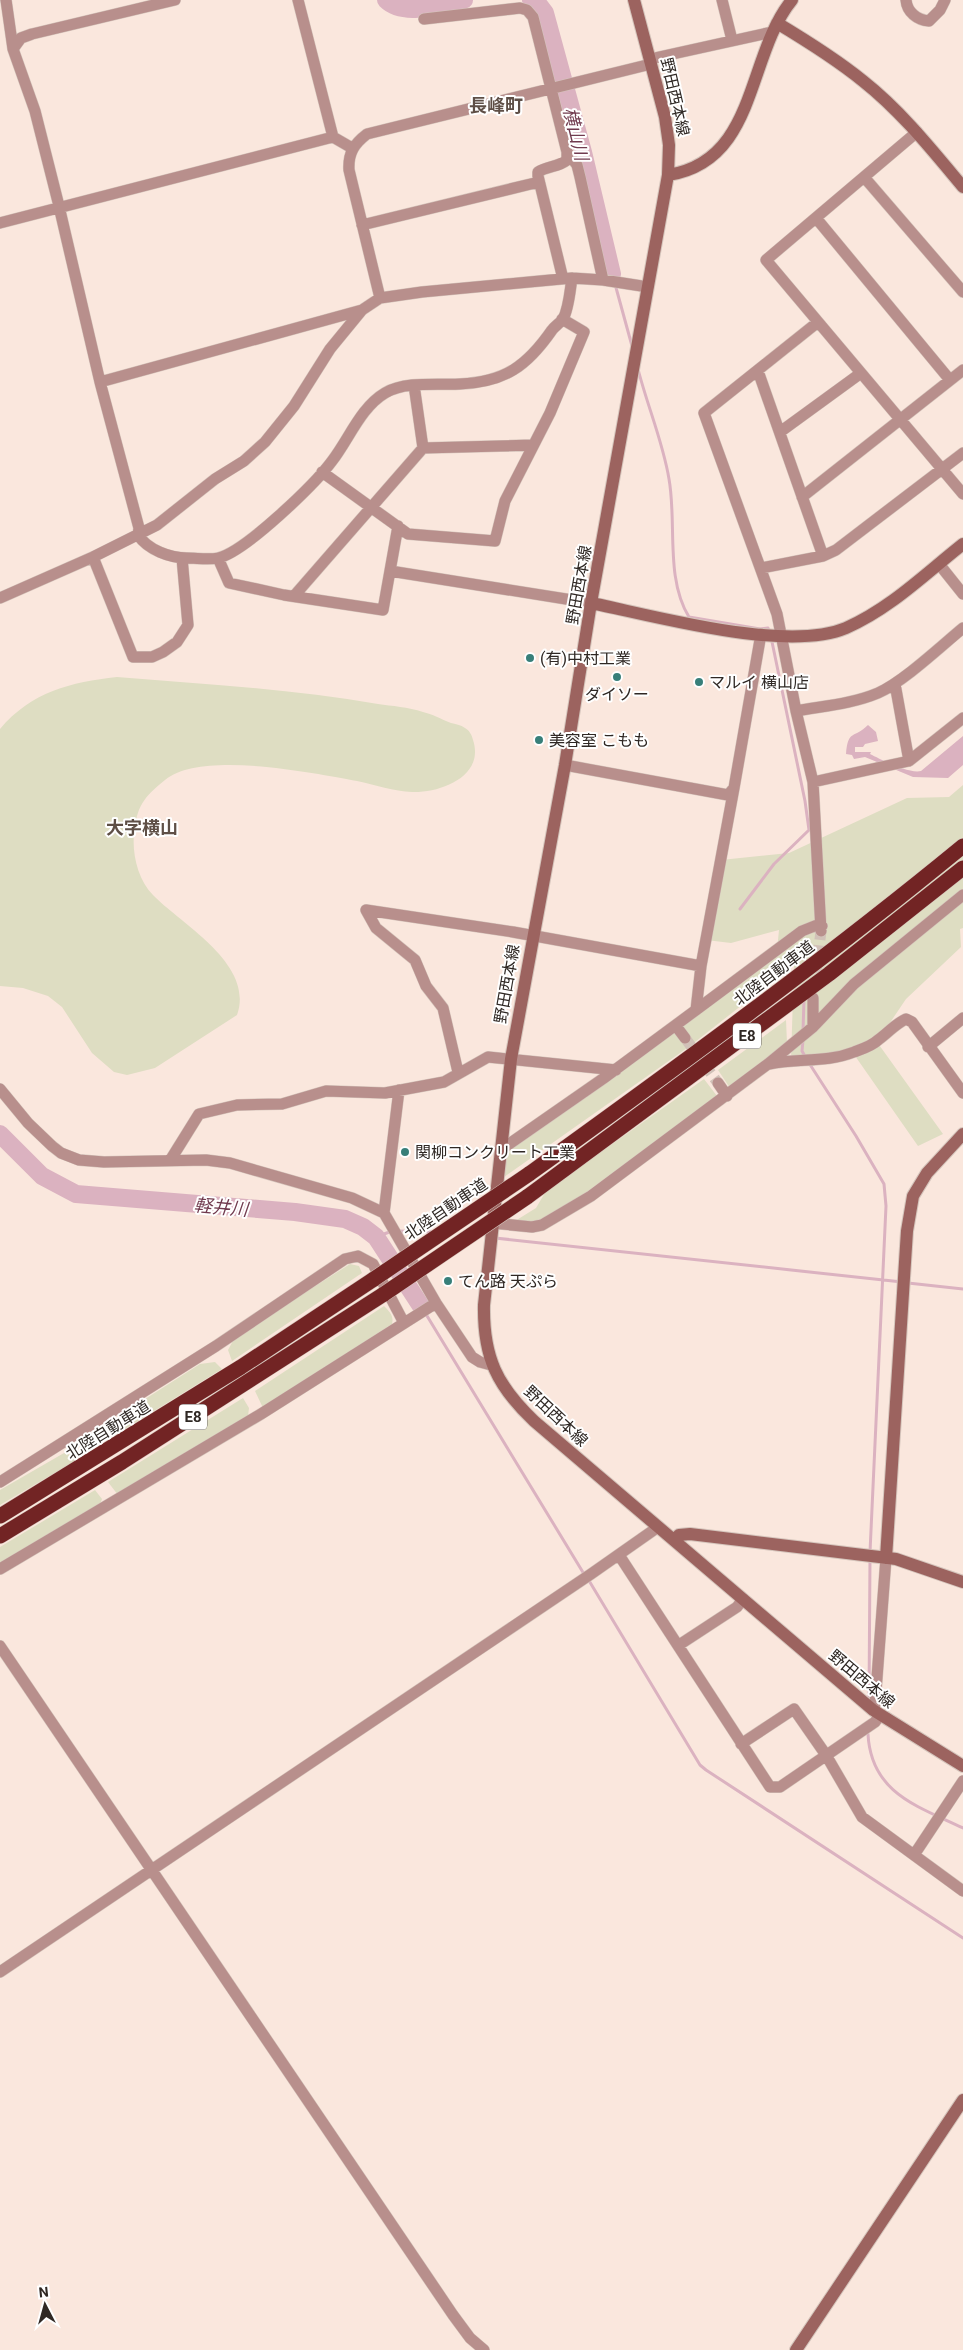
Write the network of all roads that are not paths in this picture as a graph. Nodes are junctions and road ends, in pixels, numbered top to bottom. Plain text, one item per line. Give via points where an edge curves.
1 (6, 0) edge
2 (175, 0) edge
3 (298, 0) edge
4 (634, 0) edge
5 (722, 0) edge
6 (906, 0) edge
7 (945, 0) edge
8 (789, 1) edge
9 (424, 19) dead end
10 (775, 27) junction
11 (732, 40) junction
12 (13, 49) junction
13 (650, 61) junction
14 (561, 86) junction
15 (917, 132) junction
16 (333, 137) junction
17 (352, 148) junction
18 (567, 152) junction
19 (668, 175) junction
20 (864, 177) junction
21 (539, 182) junction
22 (963, 187) edge
23 (59, 207) junction
24 (816, 218) junction
25 (0, 223) edge
26 (362, 225) junction
27 (568, 278) junction
28 (605, 280) junction
29 (648, 287) junction
30 (963, 292) edge
31 (380, 298) junction
32 (362, 310) junction
33 (562, 319) junction
34 (818, 322) junction
35 (963, 370) edge
36 (758, 371) junction
37 (861, 373) junction
38 (950, 380) junction
39 (100, 382) junction
40 (414, 385) junction
41 (901, 419) junction
42 (780, 432) junction
43 (532, 444) junction
44 (423, 448) junction
45 (963, 453) edge
46 (942, 469) junction
47 (322, 472) junction
48 (963, 494) edge
49 (802, 497) junction
50 (372, 507) junction
51 (398, 526) junction
52 (138, 535) junction
53 (963, 544) edge
54 (823, 556) junction
55 (93, 557) junction
56 (182, 558) junction
57 (218, 558) junction
58 (939, 564) junction
59 (761, 568) junction
60 (390, 571) junction
61 (963, 594) edge
62 (294, 596) junction
63 (0, 598) edge
64 (591, 602) junction
65 (963, 628) edge
66 (762, 634) junction
67 (779, 637) junction
68 (895, 684) junction
69 (796, 711) junction
70 (963, 718) edge
71 (909, 761) junction
72 (565, 765) junction
73 (812, 782) junction
74 (734, 788) junction
75 (963, 846) edge
76 (963, 868) edge
77 (963, 895) edge
78 (532, 936) junction
79 (702, 966) junction
80 (813, 998) tunnel mouth
81 (696, 1010) junction
82 (963, 1018) edge
83 (676, 1026) junction
84 (811, 1029) junction
85 (685, 1038) tunnel mouth
86 (928, 1047) junction
87 (511, 1059) junction
88 (768, 1064) junction
89 (616, 1070) junction
90 (458, 1072) junction
91 (718, 1083) tunnel mouth
92 (0, 1090) edge
93 (399, 1090) junction
94 (963, 1093) edge
95 (727, 1096) junction
96 (963, 1134) edge
97 (502, 1149) junction
98 (170, 1159) junction
99 (384, 1213) junction
100 (492, 1223) junction
101 (433, 1305) junction
102 (404, 1322) junction
103 (491, 1365) junction
104 (0, 1482) edge
105 (0, 1516) edge
106 (658, 1527) junction
107 (0, 1536) edge
108 (674, 1540) junction
109 (619, 1555) junction
110 (886, 1558) junction
111 (0, 1569) edge
112 (963, 1582) edge
113 (743, 1599) junction
114 (679, 1645) junction
115 (0, 1646) edge
116 (877, 1713) junction
117 (741, 1744) junction
118 (826, 1755) junction
119 (963, 1766) edge
120 (963, 1781) edge
121 (914, 1855) junction
122 (151, 1870) junction
123 (963, 1891) edge
124 (0, 1972) edge
125 (963, 2100) edge
126 (484, 2350) edge
127 (796, 2350) edge

1 - 12 street
2 - 12 street via 32,34 20,38
3 - 16 street
4 - 13 main road, 野田西本線
5 - 11 street
6 - 7 street via 912,14 929,21
8 - 10 main road
9 - 14 street via 520,8 527,10 533,17
10 - 11 street
10 - 15 main road via 821,50 864,81
10 - 19 main road via 736,128 714,156 700,166
11 - 13 street
12 - 23 street via 35,111
13 - 14 street
13 - 19 main road, 野田西本線 via 665,117 669,145
14 - 17 street via 367,134
14 - 18 street
15 - 20 street
15 - 22 main road
16 - 17 street
16 - 23 street
17 - 26 street via 349,170
18 - 21 street via 564,163 538,172
18 - 28 street via 577,165
19 - 29 main road, 野田西本線
20 - 24 street
20 - 30 street
21 - 26 street
21 - 27 street
23 - 25 street
23 - 39 street
24 - 34 street via 766,260
24 - 38 street
26 - 31 street
27 - 28 street
27 - 31 street
27 - 33 street
28 - 29 street
29 - 64 main road, 野田西本線
31 - 32 street
32 - 39 street
32 - 52 street via 330,349 294,406 265,442 157,525
33 - 40 street via 539,350 514,372 492,380
33 - 43 street via 584,332 550,413
34 - 36 street
34 - 37 street
35 - 38 street
36 - 42 street
36 - 59 street via 704,413
37 - 41 street
37 - 42 street
38 - 41 street
39 - 52 street via 139,528
40 - 44 street
40 - 47 street via 386,392 375,400
41 - 46 street
41 - 49 street
42 - 49 street
43 - 44 street
43 - 51 street via 505,501 495,541 408,534
44 - 50 street
45 - 46 street
46 - 48 street
46 - 54 street via 836,550
47 - 50 street
47 - 57 street via 271,524 239,548
49 - 54 street
50 - 51 street
50 - 62 street
51 - 60 street
52 - 55 street
52 - 56 street via 152,548
53 - 58 main road
54 - 59 street
55 - 56 street via 133,657 163,652 177,642 188,625
55 - 63 street
56 - 57 street
57 - 62 street via 229,583
58 - 61 street
58 - 67 main road via 897,599 843,629
59 - 67 street via 777,614
60 - 62 street via 383,610
60 - 64 street
64 - 66 main road via 735,632
64 - 72 main road, 野田西本線
65 - 68 street
66 - 67 main road
66 - 74 street
67 - 69 street
68 - 69 street via 857,700
68 - 71 street
69 - 73 street
70 - 71 street
71 - 73 street
72 - 74 street via 723,795 728,795
72 - 78 main road, 野田西本線
73 - 81 street via 822,929 817,925 805,929
74 - 79 street
75 - 105 highway, 北陸自動車道 / E8, bridge via 681,1065 529,1174 241,1367
76 - 107 highway, 北陸自動車道 / E8, bridge via 822,980 527,1197 384,1294
77 - 84 street via 854,984
78 - 79 street
78 - 87 main road, 野田西本線
78 - 90 street via 366,910 376,928 415,960 426,986 443,1008
79 - 81 street
80 - 84 street
81 - 83 street
82 - 86 street
83 - 85 street
83 - 89 street
84 - 88 street
86 - 88 street via 912,1022 906,1019 898,1022 877,1042 834,1058
86 - 94 street
87 - 89 street
87 - 90 street via 488,1056
87 - 97 main road, 野田西本線
88 - 95 street
89 - 97 street
90 - 93 street via 444,1082
91 - 95 street
92 - 98 street via 28,1124 61,1153 89,1162
93 - 98 street via 385,1093 326,1091 282,1104 237,1105 199,1114
93 - 99 street
95 - 100 street via 591,1196 550,1222 532,1227
96 - 110 main road via 927,1172 913,1196 903,1284
97 - 100 main road, 野田西本線
98 - 99 street via 230,1164 352,1198
99 - 101 street
100 - 103 main road, 野田西本線 via 484,1305 485,1340
101 - 102 street
101 - 103 street via 472,1357
102 - 104 street via 373,1264 358,1256 345,1259 216,1346
102 - 111 street via 260,1414
103 - 106 main road, 野田西本線 via 521,1408
106 - 108 main road, 野田西本線
106 - 109 street
108 - 110 main road via 679,1535 690,1534
108 - 113 main road, 野田西本線
109 - 114 street
109 - 122 street
110 - 112 main road
110 - 116 street
113 - 114 street via 737,1607
113 - 116 main road, 野田西本線
114 - 117 street
115 - 122 street
116 - 118 street via 875,1722
116 - 119 main road, 野田西本線
117 - 118 street via 773,1788 780,1787
117 - 118 street via 794,1709
118 - 121 street via 862,1817
120 - 121 street
121 - 123 street
122 - 124 street
122 - 126 street via 463,2330
125 - 127 main road

